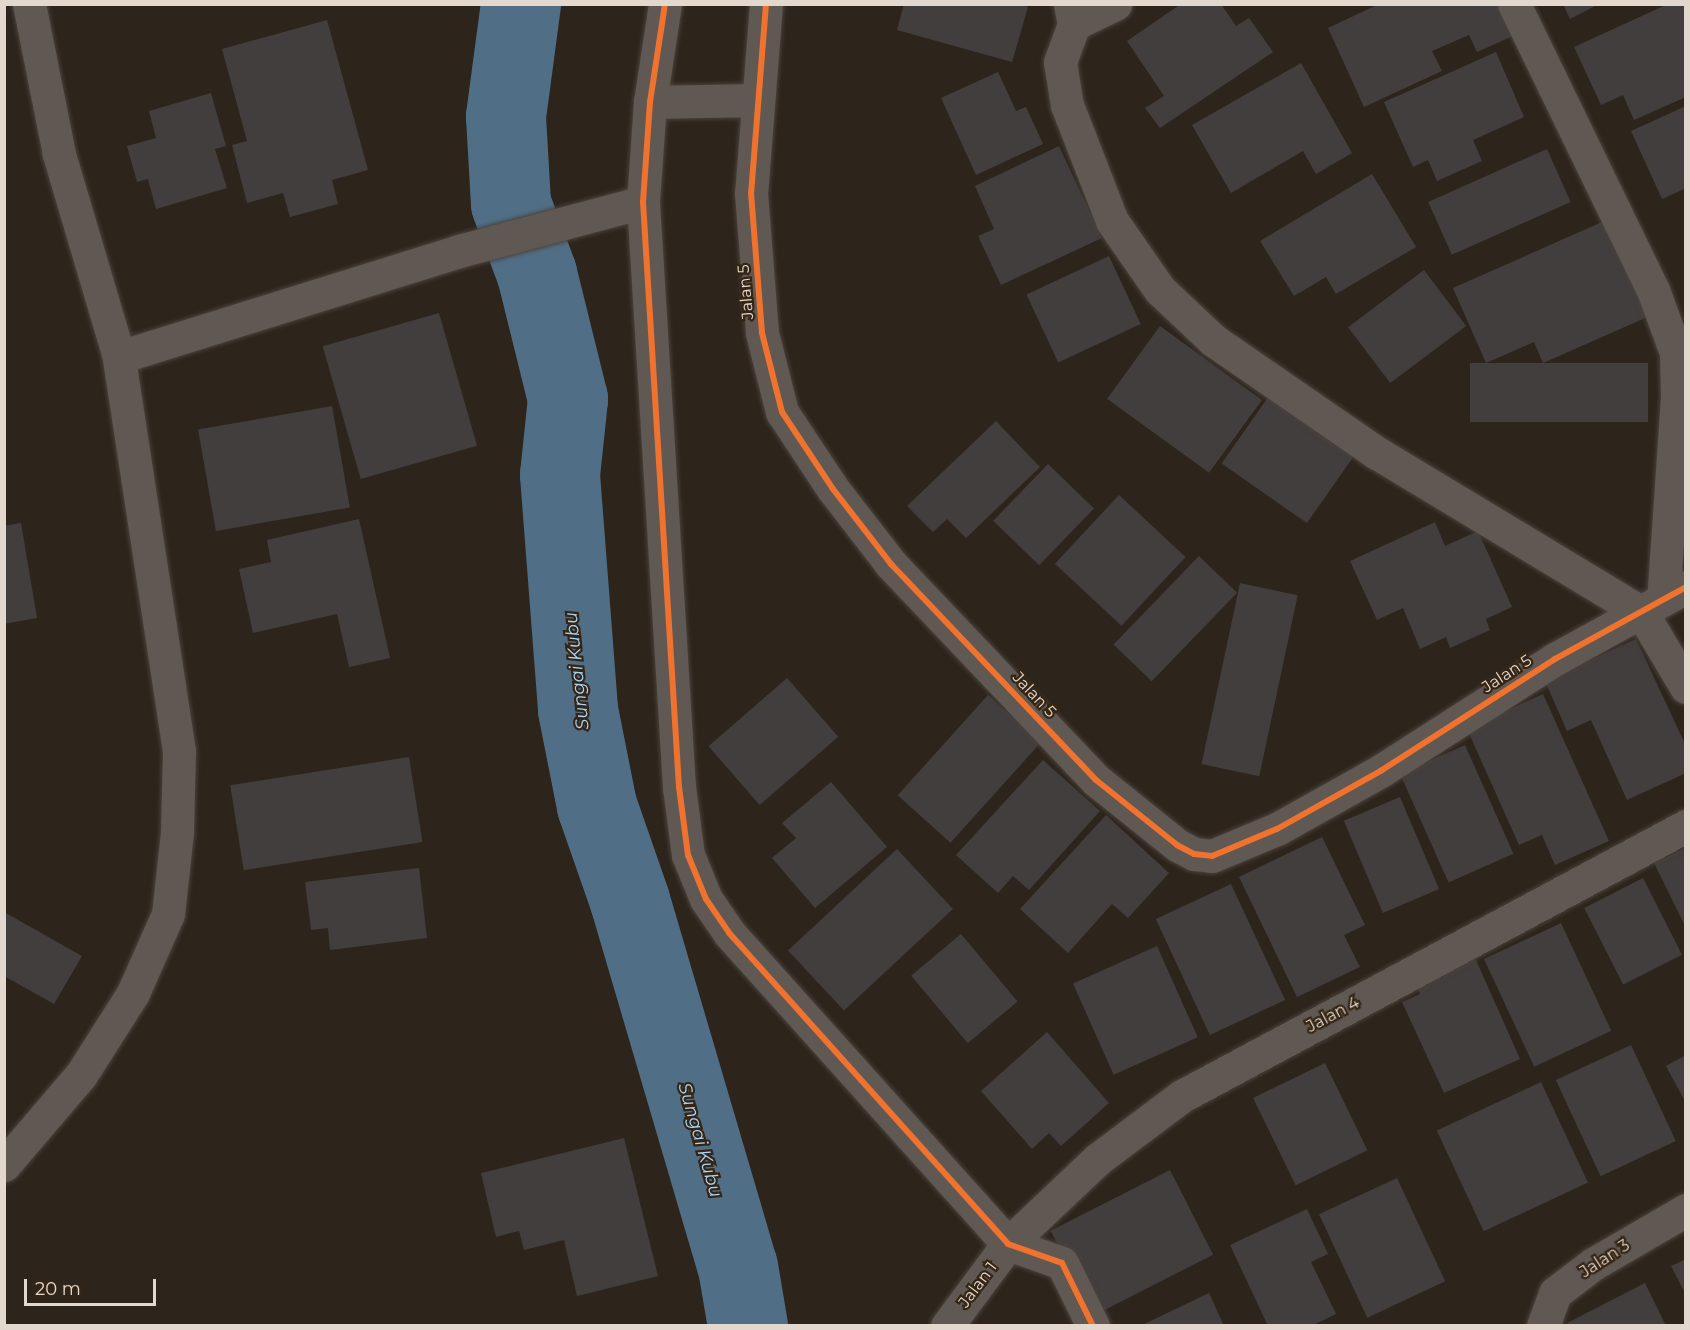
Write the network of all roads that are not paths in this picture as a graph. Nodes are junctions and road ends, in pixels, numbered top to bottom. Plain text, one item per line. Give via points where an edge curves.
1 (29, 4) edge
2 (664, 4) edge
3 (766, 4) edge
4 (1115, 4) edge
5 (1514, 4) edge
6 (1072, 14) edge
7 (756, 100) junction
8 (650, 102) junction
9 (643, 202) junction
10 (119, 357) junction
11 (1664, 600) edge
12 (1686, 687) edge
13 (1686, 826) edge
14 (4, 1165) edge
15 (1686, 1210) edge
16 (1008, 1244) junction
17 (947, 1326) edge
18 (1093, 1326) edge
19 (1544, 1326) edge

1 - 10 street via 59,154
2 - 8 street
3 - 7 street, Jalan 5
4 - 6 street
5 - 11 street via 1653,290 1676,353 1677,397
6 - 11 street via 1060,62 1067,105 1112,220 1160,290 1213,340 1377,453
7 - 8 street
7 - 11 street, Jalan 5 via 751,192 761,321 782,412 833,489 891,564 1096,780 1177,845 1194,854 1212,856 1277,829 1382,770 1554,659
8 - 9 street
9 - 10 street via 459,251
9 - 16 street via 679,788 688,855 706,898 730,933
10 - 14 street via 179,751 177,832 168,914 133,993 81,1075
11 - 12 street
13 - 16 street, Jalan 4 via 1182,1096 1098,1159
15 - 19 street, Jalan 3 via 1593,1264 1555,1293
16 - 17 street, Jalan 1
16 - 18 street via 1062,1263

